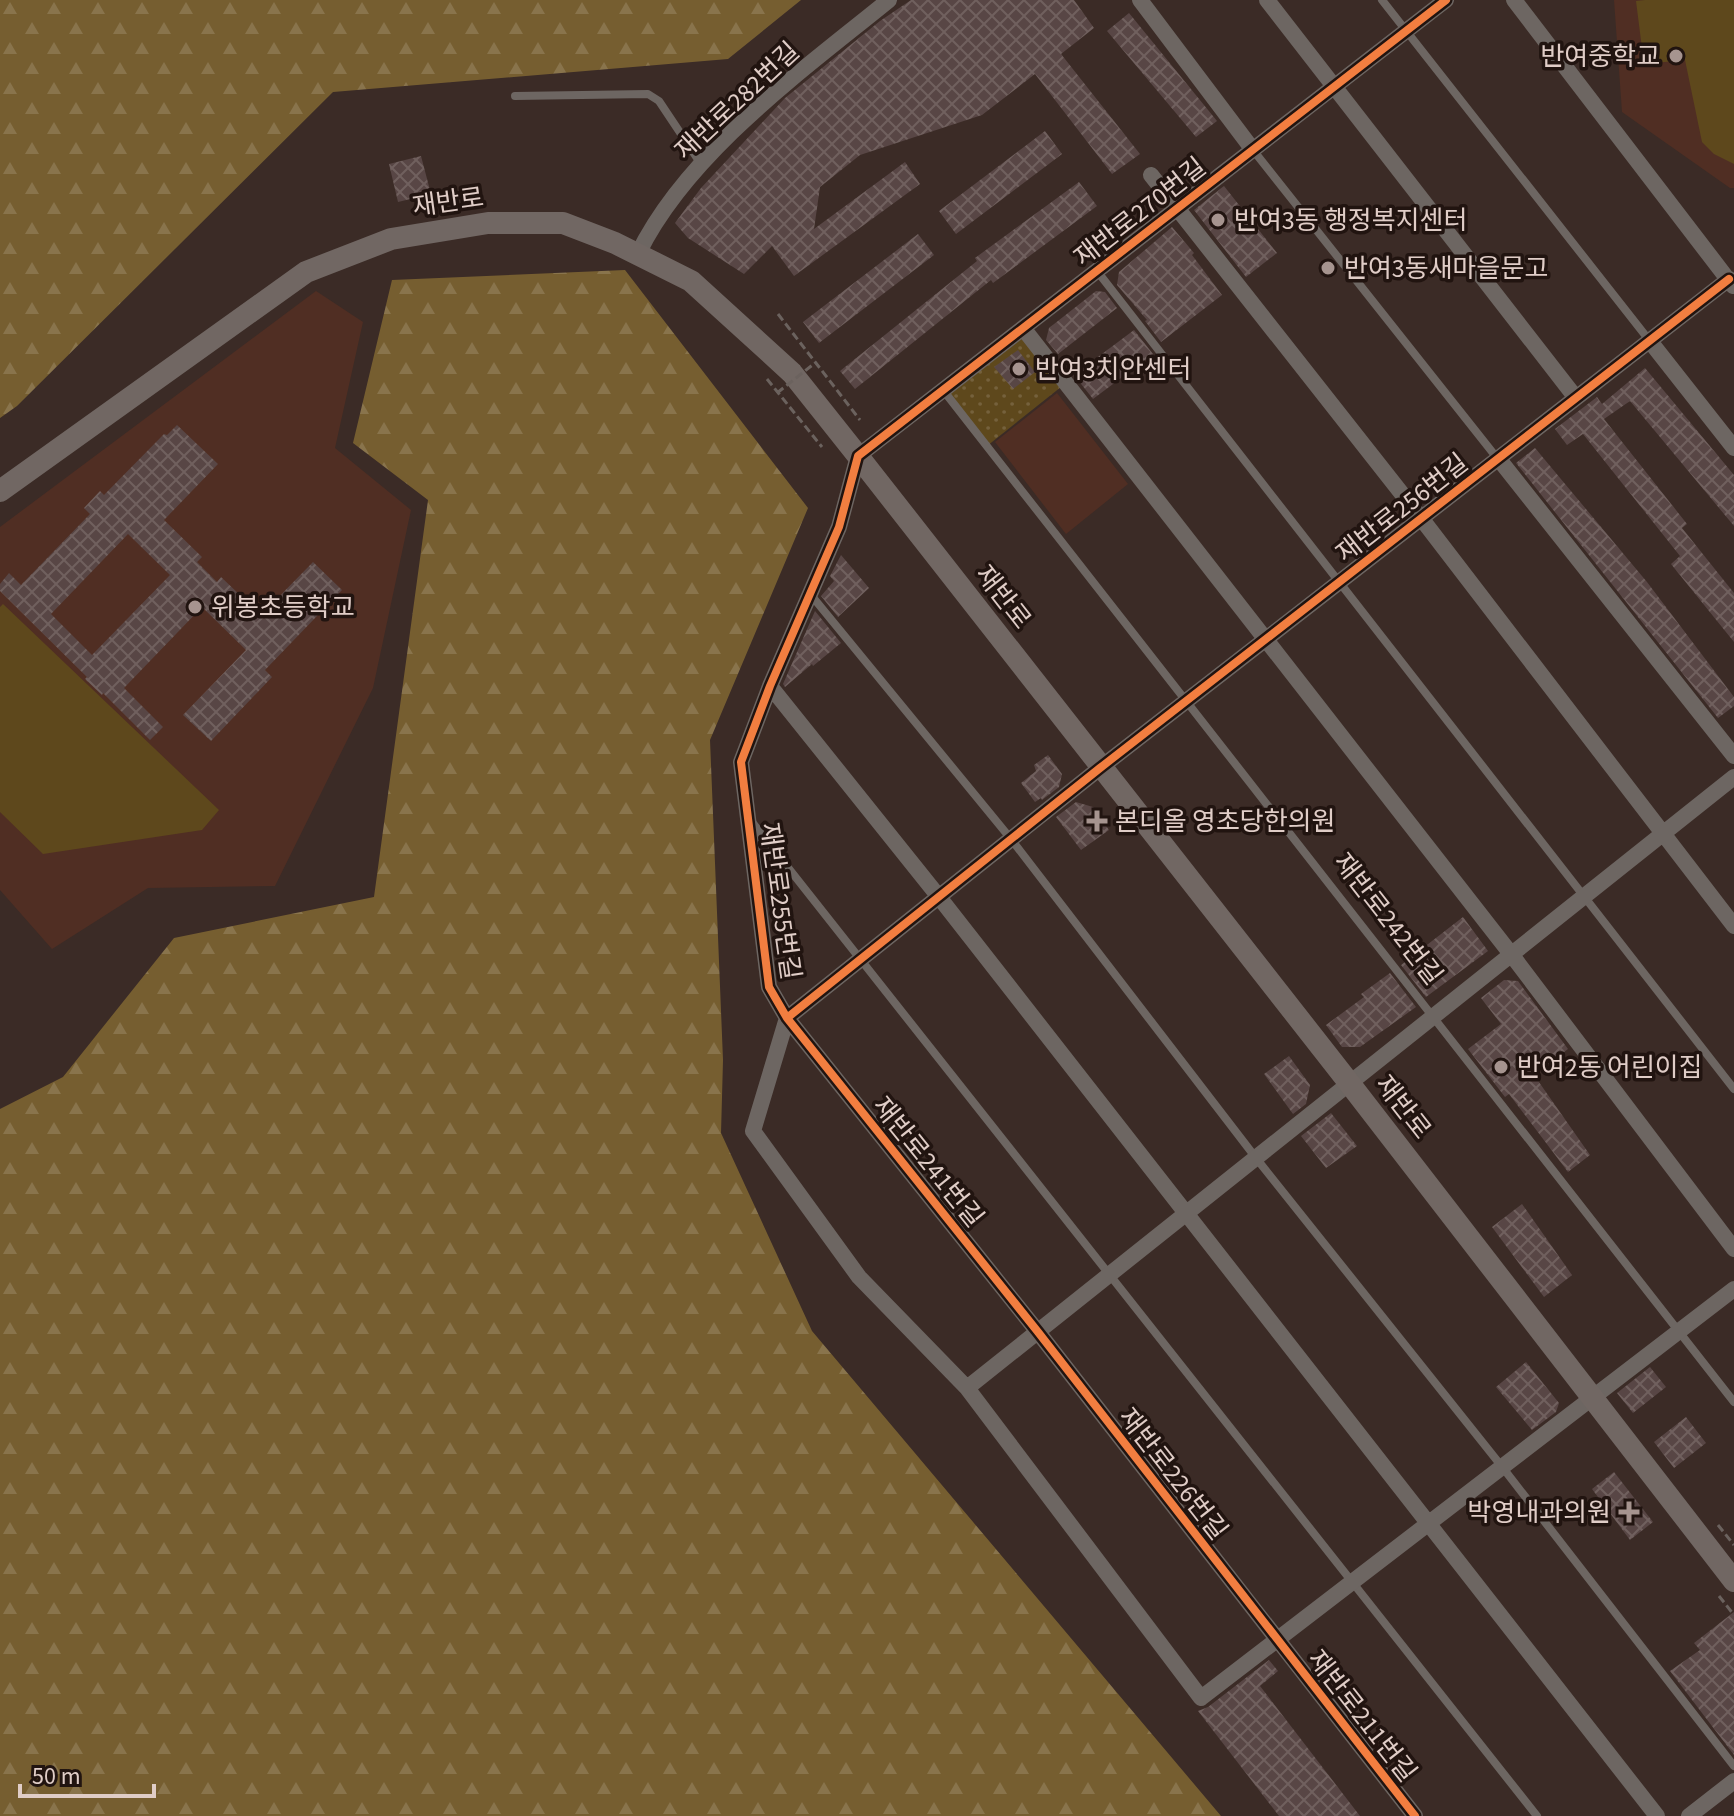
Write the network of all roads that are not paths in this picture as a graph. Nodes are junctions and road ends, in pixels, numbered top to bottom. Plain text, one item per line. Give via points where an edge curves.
1 (889, 0) edge
2 (1140, 0) edge
3 (1267, 0) edge
4 (1382, 0) edge
5 (1446, 0) edge
6 (1514, 0) edge
7 (1406, 31) junction
8 (1333, 87) junction
9 (515, 96) dead end
10 (1253, 150) junction
11 (701, 165) junction
12 (1151, 175) dead end
13 (1178, 208) junction
14 (638, 254) junction
15 (1097, 271) junction
16 (1731, 283) edge
17 (1023, 328) junction
18 (1649, 340) junction
19 (943, 390) junction
20 (1576, 398) junction
21 (1734, 448) edge
22 (858, 456) junction
23 (1498, 458) junction
24 (0, 491) edge
25 (1421, 518) junction
26 (1340, 582) junction
27 (810, 595) junction
28 (1266, 639) junction
29 (770, 686) junction
30 (1186, 701) junction
31 (1734, 756) edge
32 (1100, 768) junction
33 (1734, 777) edge
34 (747, 815) junction
35 (1665, 832) junction
36 (1011, 839) junction
37 (1585, 896) junction
38 (939, 897) junction
39 (1734, 926) edge
40 (1511, 954) junction
41 (861, 959) junction
42 (1434, 1016) junction
43 (787, 1018) junction
44 (1350, 1084) junction
45 (1734, 1089) edge
46 (1256, 1158) junction
47 (1185, 1214) junction
48 (1734, 1249) edge
49 (1108, 1276) junction
50 (1734, 1289) edge
51 (1038, 1332) junction
52 (1679, 1332) junction
53 (967, 1388) junction
54 (1593, 1400) junction
55 (1734, 1402) edge
56 (1503, 1468) junction
57 (1428, 1525) junction
58 (1734, 1581) edge
59 (1352, 1583) junction
60 (1277, 1640) junction
61 (1734, 1766) edge
62 (1734, 1781) edge
63 (1415, 1816) edge
64 (1537, 1816) edge
65 (1657, 1816) edge
66 (1689, 1816) edge

1 - 11 street, 재반로282번길 via 772,95
2 - 10 street
3 - 8 street
4 - 7 lane
5 - 7 street, 재반로270번길
6 - 16 street, 재반로256번길
7 - 8 street, 재반로270번길
7 - 18 lane
8 - 10 street, 재반로270번길
8 - 20 street
9 - 11 lane via 648,94 659,101
10 - 13 street, 재반로270번길
10 - 23 lane, 재반로256번길
11 - 14 street, 재반로282번길 via 652,225
12 - 13 street, 재반로256번길
13 - 15 street, 재반로270번길
13 - 25 street, 재반로256번길
14 - 22 main road, 재반로 via 691,281 792,373
14 - 24 main road, 재반로 via 563,223 488,223 391,239 306,272
15 - 17 street, 재반로270번길
15 - 26 lane, 재반로256번길
16 - 18 street, 재반로256번길
17 - 19 street, 재반로270번길
17 - 28 street
18 - 20 street, 재반로256번길
18 - 21 street
19 - 22 street, 재반로270번길
19 - 30 lane
20 - 23 street, 재반로256번길
22 - 27 street, 재반로255번길 via 839,527
22 - 32 main road, 재반로
23 - 25 street, 재반로256번길
23 - 31 street
25 - 26 street, 재반로256번길
25 - 35 street
26 - 28 street, 재반로256번길
26 - 37 lane
27 - 29 street, 재반로255번길
27 - 36 lane
28 - 30 street, 재반로256번길
28 - 40 street
29 - 34 street, 재반로255번길 via 741,762
29 - 38 street
30 - 32 street, 재반로256번길
30 - 42 lane, 재반로242번길
32 - 36 street, 재반로255번길
32 - 44 main road, 재반로
33 - 35 street, 재반로242번길
34 - 41 lane, 재반로255번길
34 - 43 street, 재반로255번길 via 769,987
35 - 37 street, 재반로242번길
35 - 39 street
36 - 38 street, 재반로255번길
36 - 46 lane
37 - 40 street, 재반로242번길
37 - 45 lane
38 - 41 street, 재반로255번길
38 - 47 street
40 - 42 street, 재반로242번길
40 - 48 street
41 - 43 street, 재반로255번길
41 - 49 lane
42 - 44 street, 재반로242번길
42 - 52 lane
43 - 51 street, 재반로241번길
43 - 53 street via 753,1131 859,1277
44 - 46 street
44 - 54 main road, 재반로
46 - 47 street
46 - 56 lane
47 - 49 street
47 - 57 street
49 - 51 street
49 - 59 lane
50 - 52 street
51 - 53 street
51 - 60 street, 재반로226번길
52 - 54 street
52 - 55 lane
53 - 60 street via 1201,1698
54 - 56 street
54 - 58 main road, 재반로
56 - 57 street
56 - 61 lane
57 - 59 street
57 - 65 street
59 - 60 street
59 - 64 lane
60 - 63 street, 재반로211번길
62 - 66 street

